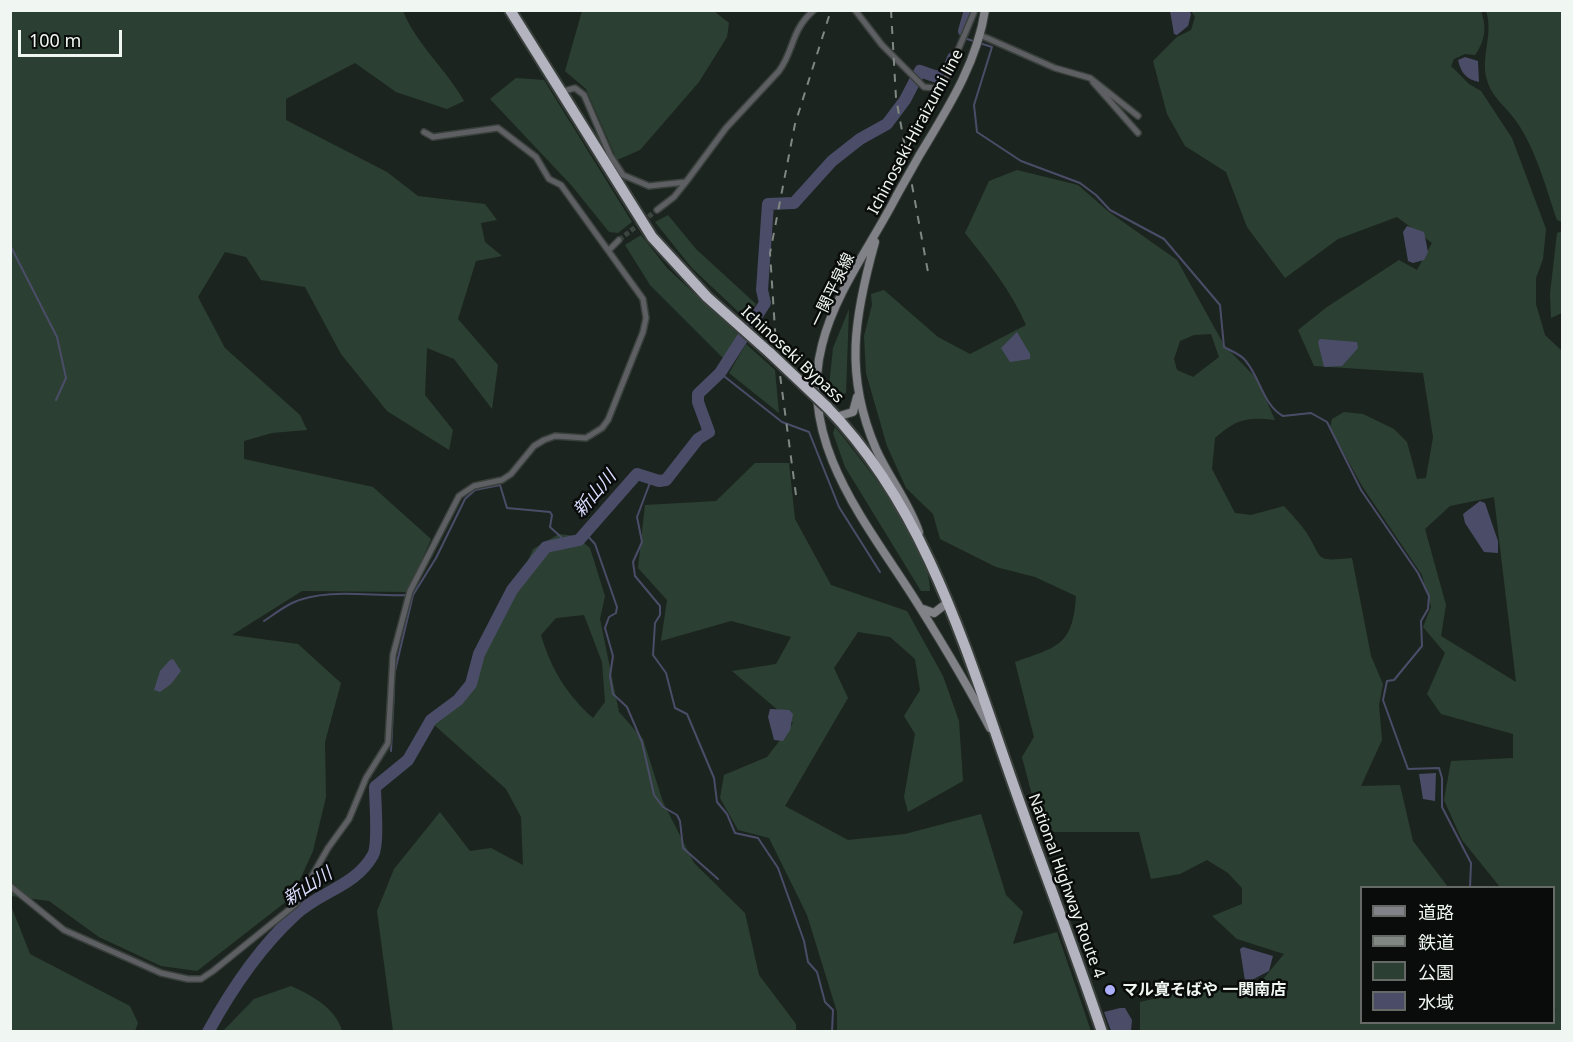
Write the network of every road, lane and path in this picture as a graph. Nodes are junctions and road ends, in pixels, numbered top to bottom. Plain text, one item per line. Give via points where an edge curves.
1 (510, 10) edge
2 (814, 10) edge
3 (855, 10) edge
4 (975, 10) edge
5 (985, 10) edge
6 (980, 35) junction
7 (1090, 78) junction
8 (560, 92) junction
9 (1138, 116) dead end
10 (424, 132) dead end
11 (1138, 133) dead end
12 (686, 182) junction
13 (657, 210) tunnel mouth
14 (878, 232) junction
15 (619, 240) tunnel mouth
16 (609, 250) junction
17 (858, 391) junction
18 (836, 417) junction
19 (923, 545) junction
20 (947, 603) junction
21 (919, 606) junction
22 (1001, 751) junction
23 (10, 886) edge
24 (1102, 1032) edge

1 - 8 highway, Ichinoseki Bypass
2 - 12 street via 798,28 786,62 726,128
3 - 4 street via 882,45 929,88 944,83
5 - 6 main road, Ichinoseki-Hiraizumi line
6 - 7 street via 1047,65
6 - 14 main road, Ichinoseki-Hiraizumi line, bridge via 952,101
7 - 9 street
7 - 11 street
8 - 12 street via 575,88 584,95 622,175 649,186
8 - 18 highway, Ichinoseki Bypass, bridge via 652,237 706,297
10 - 16 street via 433,136 498,128 536,157 549,179 561,185
12 - 13 street
14 - 17 main road, 一関平泉線 via 856,319
14 - 21 main road, 一関平泉線 via 845,290 822,345 817,387 820,422 848,495
15 - 16 street
16 - 23 street via 643,299 646,318 608,420 586,438 555,436 544,440 502,480 474,486 459,496 411,591 393,655 388,743 366,778 349,819 296,904 201,979 188,980 161,973 64,930
17 - 18 main road via 853,412
17 - 19 main road, 一関平泉線 via 877,450 914,517
18 - 19 highway, Ichinoseki Bypass via 891,487
19 - 20 highway, Ichinoseki Bypass
20 - 21 main road via 934,614
20 - 22 highway, Ichinoseki Bypass
21 - 22 main road, 一関平泉線
22 - 24 highway, National Highway Route 4

